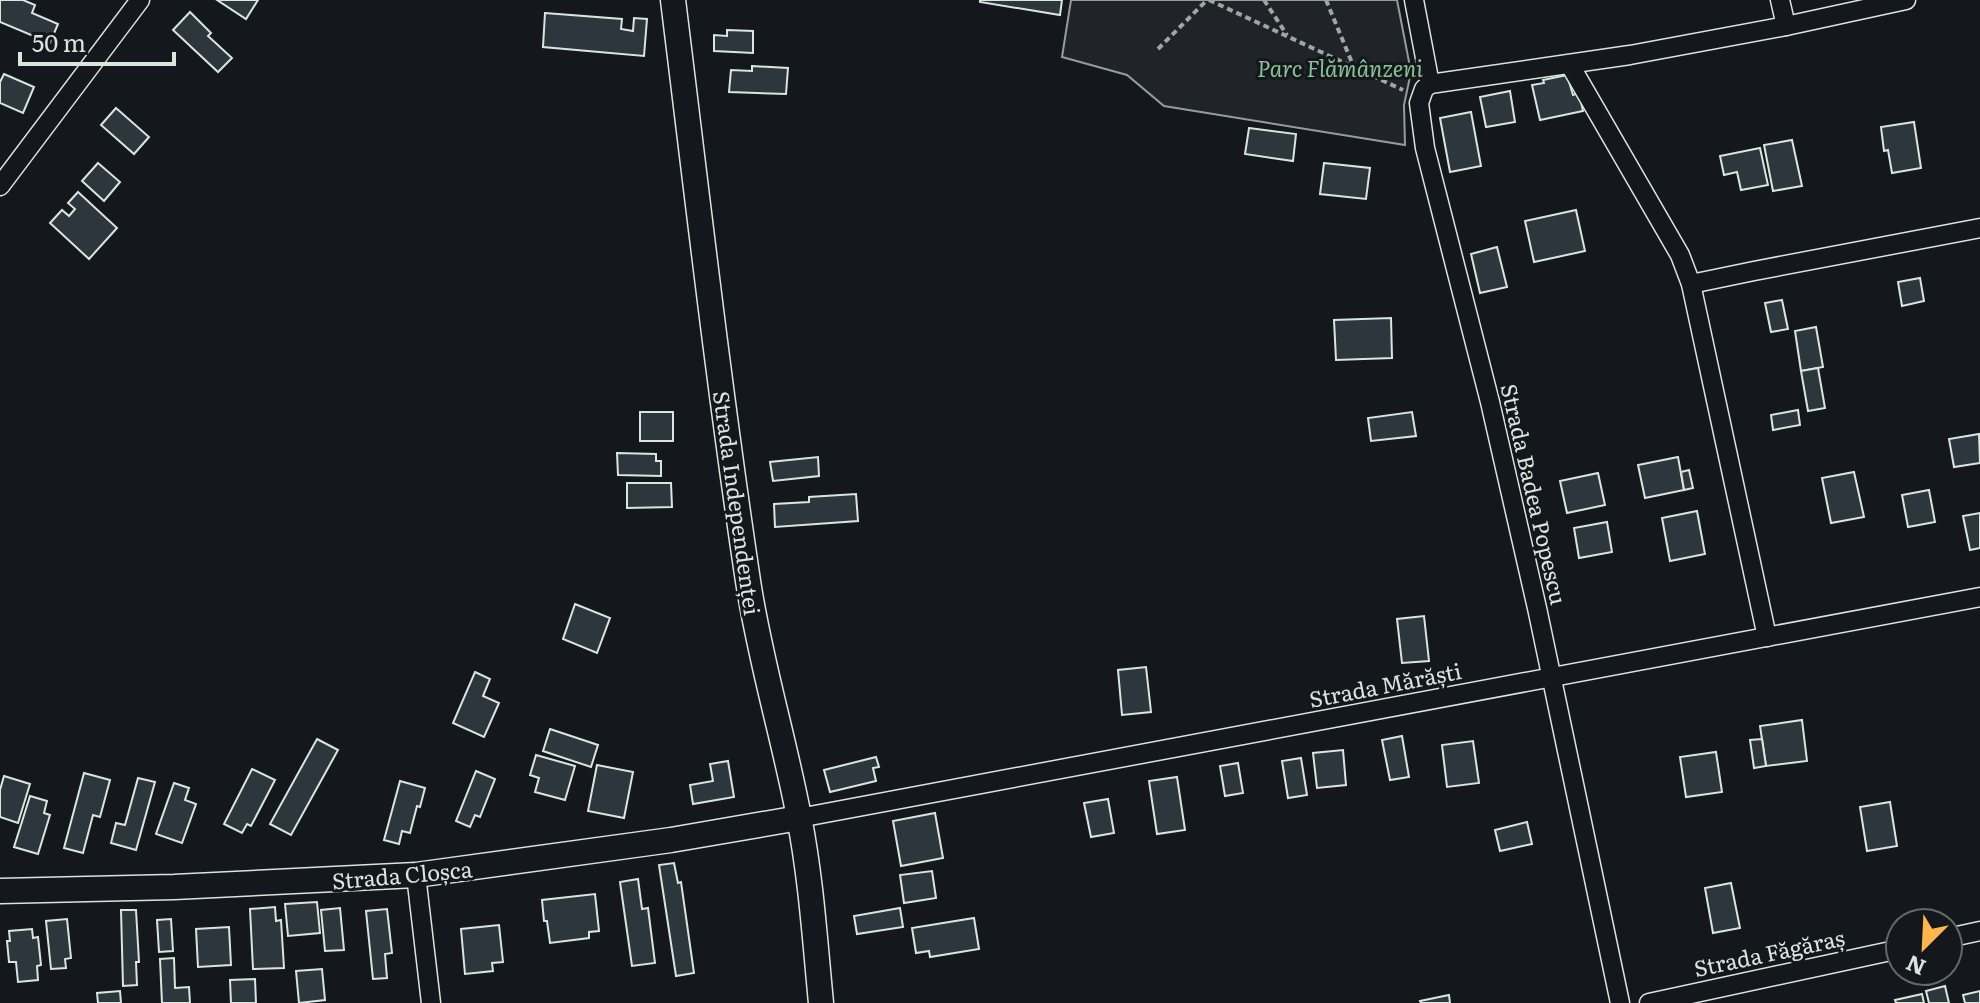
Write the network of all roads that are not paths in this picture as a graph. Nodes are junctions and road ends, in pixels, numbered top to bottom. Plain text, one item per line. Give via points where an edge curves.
1 (140, 0) edge
2 (673, 0) edge
3 (1414, 0) edge
4 (1780, 0) edge
5 (1906, 0) edge
6 (1786, 26) junction
7 (1570, 65) junction
8 (1430, 84) junction
9 (0, 186) edge
10 (1980, 228) edge
11 (1691, 284) junction
12 (1980, 597) edge
13 (1767, 637) junction
14 (1551, 677) junction
15 (799, 818) junction
16 (416, 875) junction
17 (0, 891) edge
18 (1884, 952) edge
19 (431, 1003) edge
20 (821, 1003) edge
21 (1620, 1003) edge
22 (1649, 1003) edge

1 - 9 street
2 - 15 street, Strada Independenței via 748,584
3 - 8 street
4 - 6 street
5 - 6 street
6 - 7 street
7 - 8 street
7 - 11 street via 1680,255
8 - 14 street, Strada Badea Popescu via 1419,103 1425,148 1490,402
10 - 11 street
11 - 13 street
12 - 13 street, Strada Mărăști
13 - 14 street, Strada Mărăști
14 - 15 street, Strada Mărăști
14 - 21 street, Strada Badea Popescu
15 - 16 street, Strada Cloșca
15 - 20 street, Strada Independenței
16 - 17 street, Strada Cloșca
16 - 19 street
18 - 22 street, Strada Făgăraș

